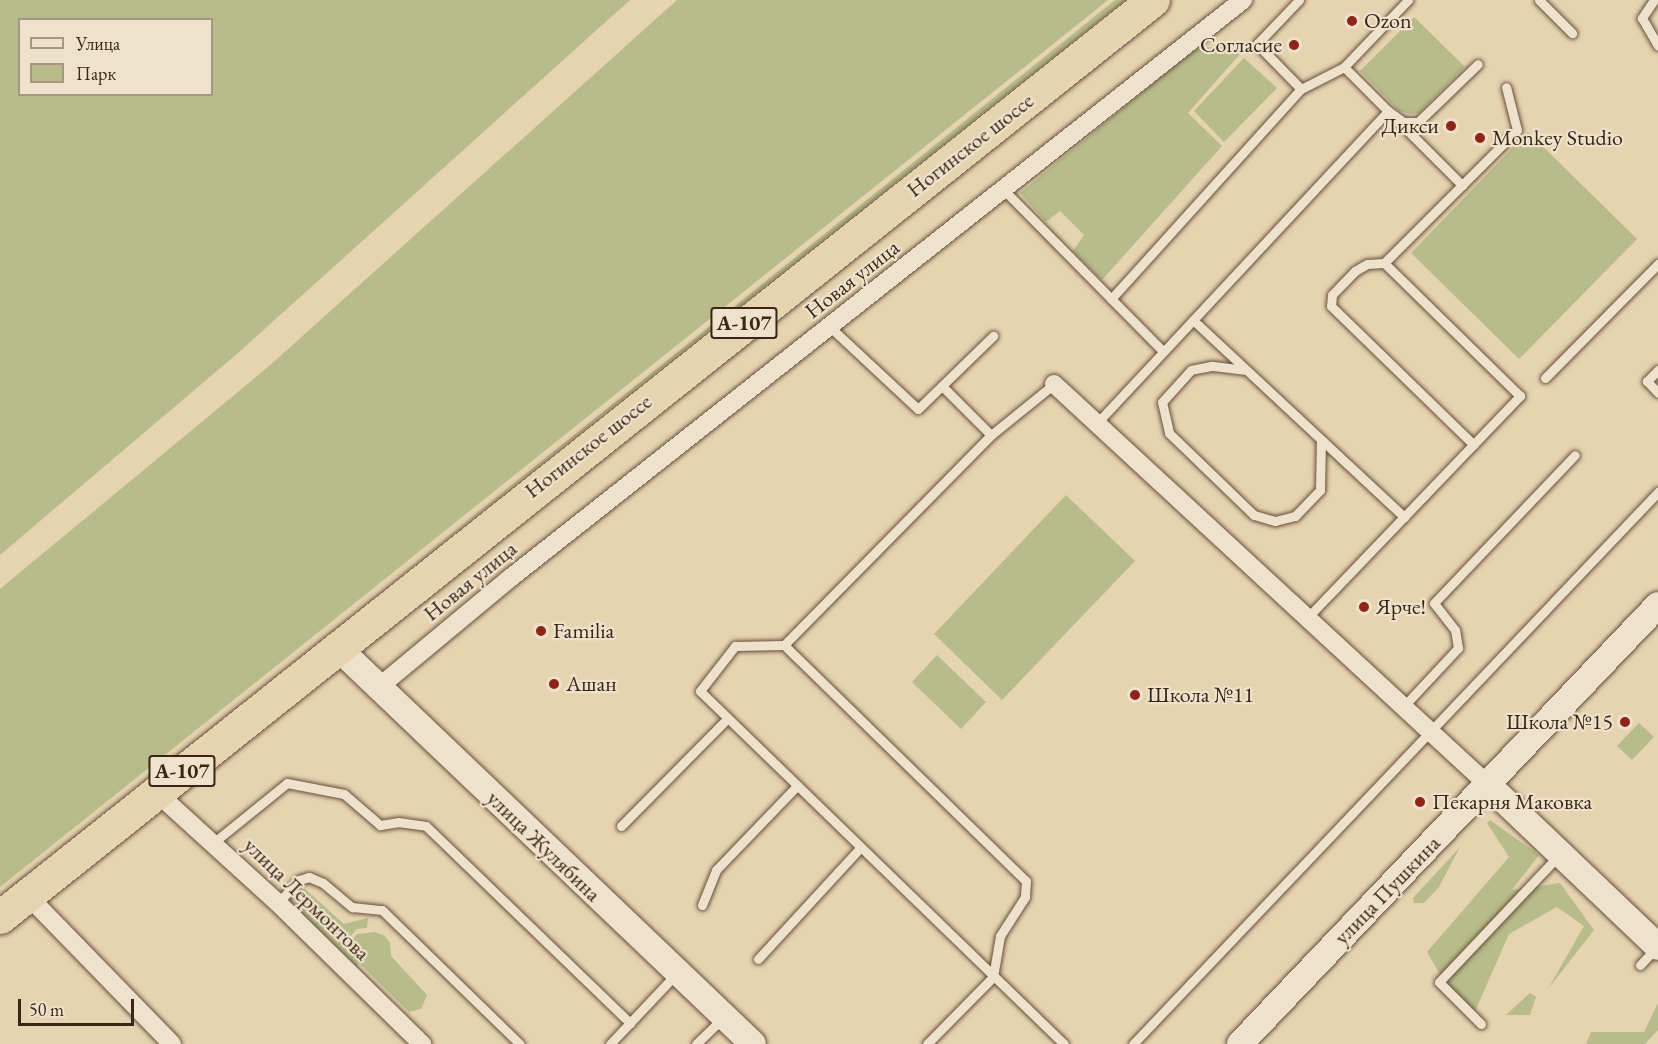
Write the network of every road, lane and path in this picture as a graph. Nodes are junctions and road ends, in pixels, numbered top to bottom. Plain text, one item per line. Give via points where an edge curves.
1 (1153, 0) edge
2 (1243, 0) edge
3 (1299, 0) edge
4 (1408, 0) edge
5 (1539, 0) edge
6 (1654, 0) edge
7 (1572, 33) dead end
8 (1658, 46) edge
9 (1478, 64) dead end
10 (1344, 67) junction
11 (1506, 87) dead end
12 (1301, 89) junction
13 (1388, 111) junction
14 (1462, 185) junction
15 (1004, 190) junction
16 (1384, 263) junction
17 (1658, 264) edge
18 (1111, 299) junction
19 (1193, 320) junction
20 (830, 327) junction
21 (993, 336) dead end
22 (1163, 351) junction
23 (1246, 370) junction
24 (1658, 370) edge
25 (1545, 378) dead end
26 (1054, 384) joint
27 (943, 387) junction
28 (1658, 393) edge
29 (1097, 423) junction
30 (991, 435) junction
31 (1321, 440) junction
32 (1474, 445) junction
33 (1575, 455) dead end
34 (1658, 492) edge
35 (1404, 517) junction
36 (1658, 605) edge
37 (1307, 618) junction
38 (784, 645) junction
39 (336, 646) junction
40 (379, 687) junction
41 (1403, 707) junction
42 (726, 720) junction
43 (1428, 730) junction
44 (1487, 784) junction
45 (796, 787) junction
46 (156, 792) junction
47 (621, 826) dead end
48 (213, 843) junction
49 (860, 848) junction
50 (1560, 854) junction
51 (27, 896) junction
52 (278, 903) junction
53 (702, 905) dead end
54 (0, 917) edge
55 (1658, 947) edge
56 (758, 959) dead end
57 (1640, 965) dead end
58 (678, 972) junction
59 (993, 977) junction
60 (724, 1016) junction
61 (630, 1023) junction
62 (1481, 1024) dead end
63 (166, 1042) edge
64 (422, 1044) edge
65 (520, 1044) edge
66 (610, 1044) edge
67 (696, 1044) edge
68 (753, 1044) edge
69 (927, 1044) edge
70 (1064, 1044) edge
71 (1133, 1044) edge
72 (1240, 1044) edge

1 - 39 highway, Ногинское шоссе / А-107
2 - 15 street, Новая улица
3 - 12 lane via 1257,44
4 - 10 lane
5 - 7 lane
6 - 8 lane via 1642,18
9 - 13 lane via 1418,122 1404,122
10 - 12 lane
10 - 13 lane
11 - 14 lane via 1517,130
12 - 18 lane
13 - 14 lane
13 - 19 lane
14 - 16 lane
15 - 18 lane
15 - 20 street, Новая улица
16 - 32 lane via 1520,396
16 - 32 lane via 1368,264 1355,271 1332,295 1331,306
17 - 25 lane
18 - 22 lane
19 - 22 lane
19 - 23 lane
20 - 27 lane via 918,409
20 - 40 street, Новая улица via 509,579
21 - 27 lane
22 - 29 lane
23 - 31 lane
23 - 31 lane via 1211,366 1191,370 1162,402 1169,432 1254,515 1275,520 1295,516 1320,490
24 - 28 lane via 1647,381
26 - 29 street
26 - 30 lane
27 - 30 lane
29 - 37 street
30 - 38 lane
31 - 35 lane
32 - 35 lane
33 - 41 lane via 1434,603 1455,630 1458,648
34 - 43 lane
35 - 37 lane
36 - 44 street, улица Пушкина
37 - 41 street
38 - 42 lane via 735,646 700,691
38 - 59 lane via 1022,873 1028,890 1000,936
39 - 40 street, улица Жулябина
39 - 46 highway, Ногинское шоссе / А-107
40 - 58 street, улица Жулябина
41 - 43 street
42 - 45 lane
42 - 47 lane
43 - 44 street
43 - 71 lane
44 - 50 street
44 - 72 street, улица Пушкина
45 - 49 lane
45 - 53 lane via 716,870
46 - 48 street, улица Лермонтова
46 - 51 highway, Ногинское шоссе / А-107
48 - 52 street, улица Лермонтова
48 - 61 lane via 287,783 344,794 380,825 398,822 426,826
49 - 56 lane
49 - 59 lane
50 - 55 street
50 - 62 lane via 1439,982
51 - 54 highway, А-107
51 - 63 street
52 - 64 street, улица Лермонтова
52 - 65 lane via 299,880 309,877 323,883 352,907 382,910
55 - 57 lane
58 - 60 street, улица Жулябина
58 - 61 lane
59 - 69 lane
59 - 70 lane
60 - 67 lane
60 - 68 street, улица Жулябина
61 - 66 lane

